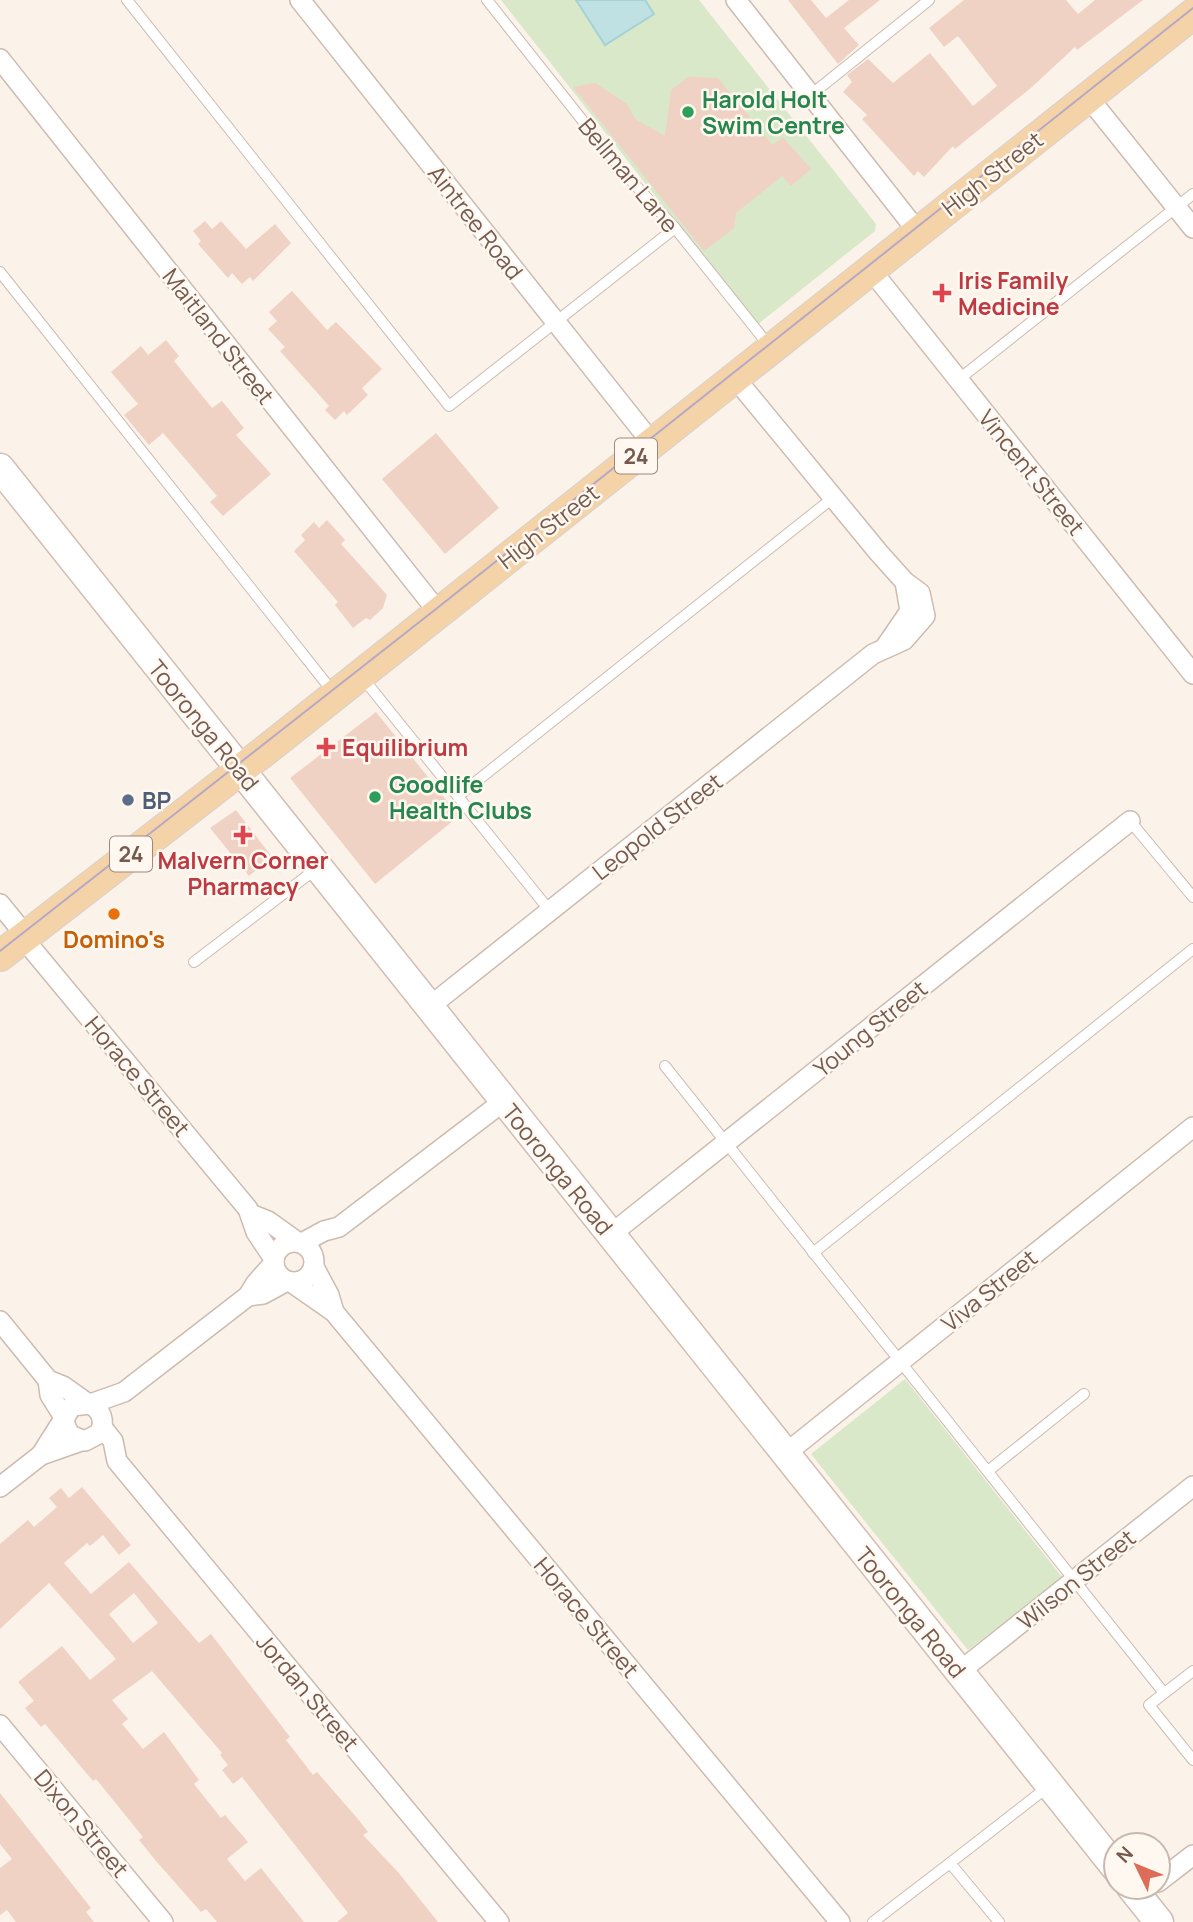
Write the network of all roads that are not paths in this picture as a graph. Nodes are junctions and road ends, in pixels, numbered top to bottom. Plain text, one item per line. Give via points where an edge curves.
1 (127, 0) edge
2 (300, 0) edge
3 (487, 0) edge
4 (736, 0) edge
5 (929, 0) edge
6 (1193, 14) edge
7 (0, 59) edge
8 (812, 94) junction
9 (1088, 97) junction
10 (1193, 194) edge
11 (1176, 207) junction
12 (675, 228) junction
13 (1193, 228) edge
14 (918, 232) junction
15 (871, 270) junction
16 (0, 272) edge
17 (556, 322) junction
18 (771, 349) junction
19 (735, 377) junction
20 (958, 380) junction
21 (652, 443) junction
22 (0, 468) edge
23 (834, 497) junction
24 (439, 613) junction
25 (1193, 674) edge
26 (360, 675) junction
27 (335, 695) junction
28 (240, 770) junction
29 (458, 796) junction
30 (1130, 821) joint
31 (318, 868) junction
32 (1193, 897) edge
33 (0, 904) edge
34 (550, 911) junction
35 (16, 943) edge
36 (1193, 949) edge
37 (194, 962) dead end
38 (429, 1007) junction
39 (665, 1066) dead end
40 (504, 1101) junction
41 (1193, 1127) edge
42 (726, 1142) junction
43 (253, 1215) junction
44 (339, 1227) junction
45 (610, 1235) junction
46 (299, 1242) junction
47 (813, 1252) junction
48 (274, 1261) junction
49 (314, 1264) junction
50 (289, 1282) junction
51 (248, 1296) junction
52 (334, 1312) junction
53 (0, 1321) edge
54 (900, 1361) junction
55 (48, 1380) junction
56 (124, 1392) junction
57 (1084, 1394) dead end
58 (88, 1403) junction
59 (64, 1421) junction
60 (103, 1424) junction
61 (83, 1441) junction
62 (785, 1454) junction
63 (41, 1455) junction
64 (117, 1461) junction
65 (988, 1471) junction
66 (1193, 1486) edge
67 (0, 1487) edge
68 (1074, 1580) junction
69 (1193, 1671) edge
70 (959, 1672) junction
71 (1164, 1693) junction
72 (0, 1725) edge
73 (1193, 1760) edge
74 (1050, 1786) junction
75 (1102, 1851) edge
76 (1193, 1855) edge
77 (950, 1863) junction
78 (1172, 1869) edge
79 (1150, 1901) edge
80 (163, 1922) edge
81 (499, 1922) edge
82 (840, 1922) edge
83 (873, 1922) edge
84 (999, 1922) edge
85 (1159, 1922) edge

1 - 17 lane via 449,406
2 - 17 street, Aintree Road
3 - 12 lane, Bellman Lane via 625,174
4 - 8 street
5 - 8 lane
6 - 9 main road, High Street / 24
7 - 24 street, Maitland Street
8 - 14 street
9 - 11 street
9 - 14 main road, High Street / 24
10 - 11 lane
11 - 13 street
11 - 20 lane
12 - 17 lane
12 - 18 lane, Bellman Lane
14 - 15 main road, High Street / 24
15 - 18 main road, High Street / 24
15 - 20 street, Vincent Street
16 - 27 lane
17 - 21 street, Aintree Road
18 - 19 main road, High Street / 24
19 - 21 main road, High Street / 24
19 - 23 street, Leopold Street
20 - 25 street, Vincent Street
21 - 24 main road, High Street / 24
22 - 28 main road, Tooronga Road
23 - 29 lane
23 - 34 street, Leopold Street via 905,582 917,614 886,646
24 - 26 main road, High Street / 24
26 - 27 main road, High Street / 24
26 - 29 lane
27 - 28 main road, High Street / 24
28 - 31 main road, Tooronga Road
28 - 35 main road, High Street / 24
29 - 34 lane
30 - 32 lane
30 - 42 street, Young Street
31 - 37 lane
31 - 38 main road, Tooronga Road
33 - 35 street, Horace Street
34 - 38 street, Leopold Street
35 - 43 street, Horace Street
36 - 47 lane
38 - 40 main road, Tooronga Road
39 - 42 lane
40 - 44 street
40 - 45 main road, Tooronga Road
41 - 54 street, Viva Street
42 - 45 street, Young Street
42 - 47 lane
43 - 46 street, Horace Street
43 - 48 street, Horace Street via 256,1232
44 - 46 street
44 - 49 street
45 - 62 main road, Tooronga Road
46 - 48 street via 281,1246
46 - 49 street via 310,1250
47 - 54 lane
48 - 50 street via 278,1274
48 - 51 street
49 - 50 street via 305,1279
49 - 52 street, Horace Street
50 - 51 street
50 - 52 street, Horace Street
51 - 56 street
52 - 82 street, Horace Street
53 - 55 street
54 - 62 street, Viva Street
54 - 65 lane
55 - 58 street
55 - 59 street via 50,1395
56 - 58 street
56 - 60 street
57 - 65 lane
58 - 59 street via 72,1406
58 - 60 street via 99,1410
59 - 61 street via 70,1435
59 - 63 street
60 - 61 street via 96,1437
60 - 64 street, Jordan Street
61 - 63 street
61 - 64 street, Jordan Street
62 - 70 main road, Tooronga Road
63 - 67 street
64 - 81 street, Jordan Street
65 - 68 lane
66 - 68 street, Wilson Street
68 - 70 street, Wilson Street
68 - 71 lane
69 - 71 lane
70 - 74 main road, Tooronga Road
71 - 73 lane via 1149,1704
72 - 80 street, Dixon Street
74 - 75 main road, Tooronga Road
74 - 77 lane
76 - 78 street
77 - 83 lane
77 - 84 lane
79 - 85 main road

